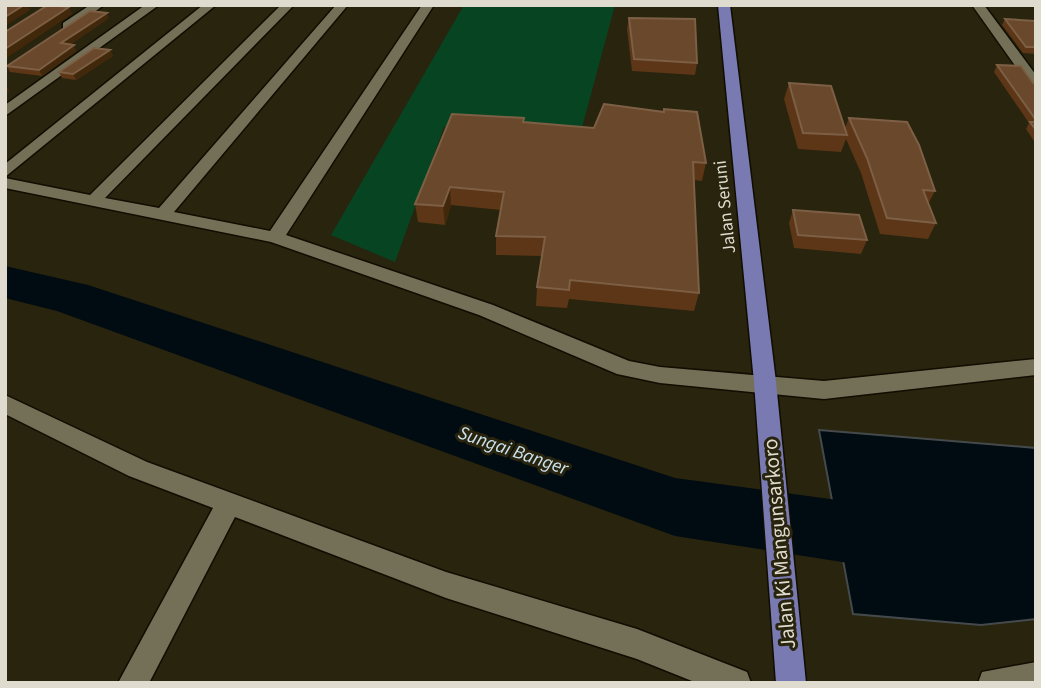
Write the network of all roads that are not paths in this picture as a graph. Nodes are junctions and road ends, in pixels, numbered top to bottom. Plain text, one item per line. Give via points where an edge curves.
1 (97, 5) edge
2 (153, 5) edge
3 (210, 5) edge
4 (288, 5) edge
5 (342, 5) edge
6 (428, 5) edge
7 (724, 5) edge
8 (978, 5) edge
9 (51, 36) edge
10 (1036, 85) edge
11 (5, 112) edge
12 (5, 172) edge
13 (5, 183) edge
14 (94, 200) junction
15 (164, 213) junction
16 (275, 237) junction
17 (1036, 367) edge
18 (766, 394) junction
19 (5, 404) edge
20 (229, 503) junction
21 (791, 676) edge
22 (1036, 677) edge
23 (133, 683) edge
24 (736, 683) edge
25 (993, 683) edge

1 - 9 street
2 - 11 street
3 - 12 street
4 - 14 street
5 - 15 street
6 - 16 street
7 - 18 main road, Jalan Seruni
8 - 10 street
13 - 14 street
14 - 15 street
15 - 16 street
16 - 18 street via 486,310 625,368
17 - 18 street
18 - 21 main road, Jalan Ki Mangunsarkoro
19 - 20 street via 138,469
20 - 23 street
20 - 24 street via 446,585 637,644
22 - 25 street

